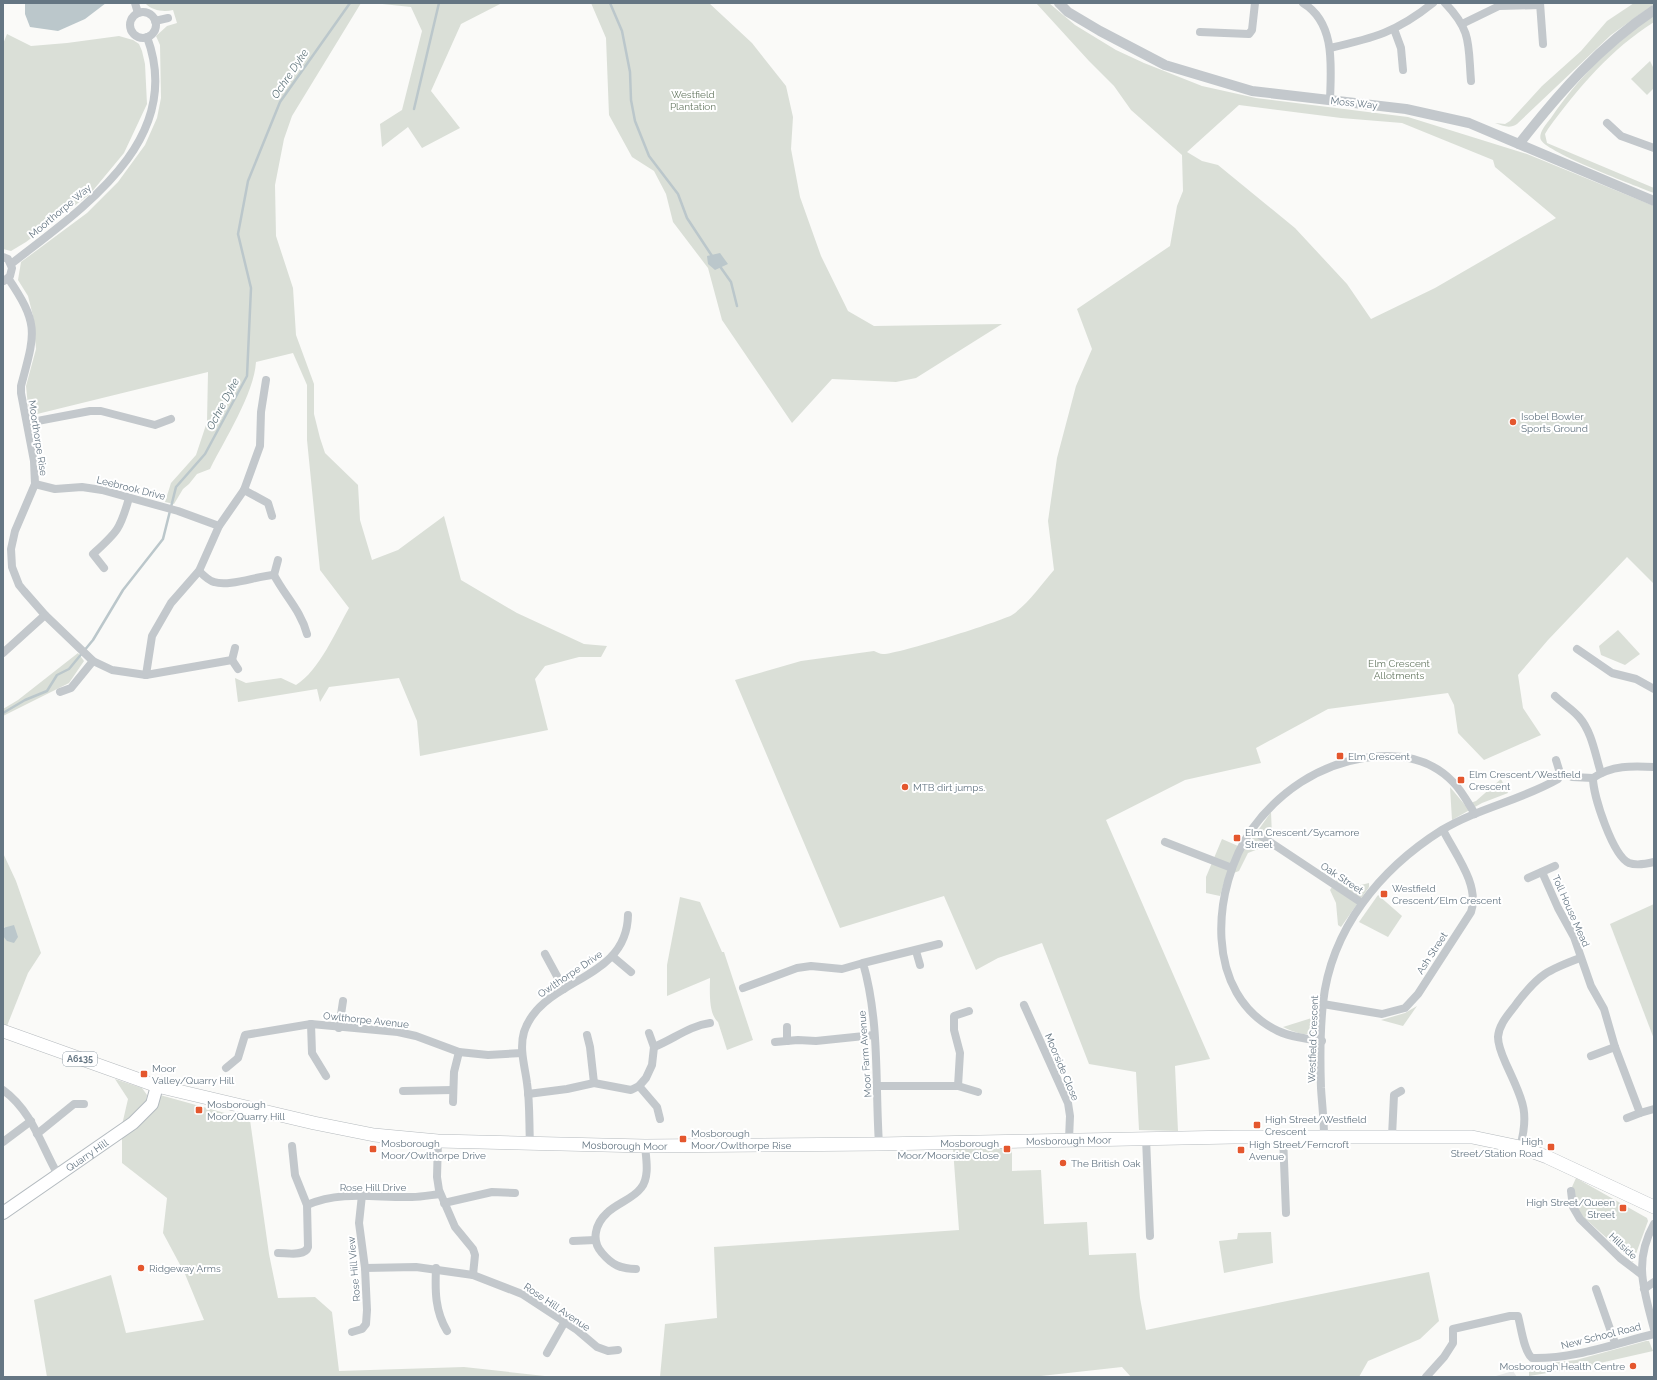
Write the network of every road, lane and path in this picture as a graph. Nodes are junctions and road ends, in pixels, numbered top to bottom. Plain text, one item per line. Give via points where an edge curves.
1 (135, 3) edge
2 (1059, 3) edge
3 (1255, 3) edge
4 (1303, 3) edge
5 (1433, 3) edge
6 (1445, 3) edge
7 (1540, 4) edge
8 (1654, 10) edge
9 (138, 13) junction
10 (168, 18) dead end
11 (155, 21) junction
12 (1462, 24) junction
13 (1394, 29) junction
14 (1200, 32) dead end
15 (147, 37) junction
16 (1543, 44) dead end
17 (1330, 48) junction
18 (1403, 70) dead end
19 (1471, 81) dead end
20 (1330, 100) junction
21 (1608, 123) dead end
22 (1520, 144) junction
23 (1654, 148) edge
24 (1654, 201) edge
25 (3, 257) edge
26 (11, 264) junction
27 (5, 279) edge
28 (266, 380) dead end
29 (171, 420) dead end
30 (27, 423) junction
31 (35, 484) junction
32 (244, 490) junction
33 (129, 498) junction
34 (272, 516) dead end
35 (219, 526) junction
36 (278, 560) dead end
37 (104, 568) dead end
38 (199, 571) junction
39 (274, 575) junction
40 (45, 615) junction
41 (307, 634) dead end
42 (235, 648) dead end
43 (1577, 648) dead end
44 (3, 653) edge
45 (91, 659) junction
46 (232, 660) junction
47 (238, 669) dead end
48 (146, 675) junction
49 (1654, 688) edge
50 (60, 692) dead end
51 (1555, 696) dead end
52 (1556, 760) dead end
53 (1654, 767) edge
54 (1601, 773) junction
55 (1559, 776) junction
56 (1593, 778) junction
57 (1475, 814) junction
58 (1252, 830) junction
59 (1443, 830) junction
60 (1165, 842) dead end
61 (1654, 862) edge
62 (1555, 866) dead end
63 (1232, 868) junction
64 (1542, 872) junction
65 (1528, 878) dead end
66 (1362, 903) junction
67 (628, 915) dead end
68 (939, 944) dead end
69 (916, 951) junction
70 (545, 954) dead end
71 (612, 956) junction
72 (1580, 958) junction
73 (863, 963) junction
74 (920, 965) dead end
75 (631, 972) dead end
76 (564, 988) junction
77 (743, 988) dead end
78 (344, 1001) dead end
79 (1323, 1004) junction
80 (1024, 1005) dead end
81 (969, 1011) dead end
82 (710, 1023) dead end
83 (311, 1024) junction
84 (787, 1027) dead end
85 (339, 1028) junction
86 (3, 1031) edge
87 (649, 1033) dead end
88 (587, 1035) dead end
89 (874, 1035) junction
90 (787, 1041) junction
91 (1322, 1041) junction
92 (775, 1042) dead end
93 (654, 1047) junction
94 (1615, 1047) junction
95 (459, 1052) junction
96 (522, 1053) junction
97 (1591, 1056) dead end
98 (226, 1068) dead end
99 (326, 1076) dead end
100 (594, 1083) junction
101 (157, 1086) junction
102 (639, 1086) junction
103 (878, 1086) junction
104 (958, 1086) junction
105 (3, 1090) edge
106 (452, 1090) junction
107 (403, 1091) dead end
108 (1401, 1091) dead end
109 (978, 1092) dead end
110 (528, 1094) junction
111 (453, 1102) dead end
112 (84, 1104) dead end
113 (1654, 1109) edge
114 (1640, 1113) junction
115 (1627, 1118) dead end
116 (660, 1119) dead end
117 (31, 1121) junction
118 (37, 1134) junction
119 (1283, 1136) junction
120 (1324, 1136) junction
121 (1392, 1136) junction
122 (1146, 1138) junction
123 (1069, 1139) junction
124 (3, 1142) edge
125 (438, 1142) junction
126 (530, 1144) junction
127 (879, 1144) junction
128 (292, 1146) dead end
129 (645, 1146) junction
130 (1520, 1147) junction
131 (58, 1175) junction
132 (1571, 1191) dead end
133 (515, 1193) dead end
134 (440, 1194) junction
135 (362, 1195) junction
136 (444, 1203) junction
137 (308, 1205) junction
138 (1654, 1207) edge
139 (3, 1213) edge
140 (1286, 1213) dead end
141 (1654, 1224) edge
142 (1150, 1236) dead end
143 (573, 1240) dead end
144 (595, 1240) junction
145 (278, 1254) dead end
146 (365, 1268) junction
147 (436, 1268) junction
148 (636, 1269) dead end
149 (1641, 1274) junction
150 (473, 1275) junction
151 (1654, 1282) edge
152 (1596, 1289) dead end
153 (1644, 1289) junction
154 (564, 1323) junction
155 (1654, 1329) edge
156 (446, 1331) dead end
157 (352, 1332) dead end
158 (1654, 1334) edge
159 (1615, 1344) junction
160 (618, 1350) dead end
161 (547, 1353) dead end
162 (1426, 1377) edge

1 - 9 street
2 - 20 street, Moss Way via 1068,12 1100,31 1165,65 1252,91
3 - 14 street via 1252,30 1249,34 1245,36
4 - 17 street via 1324,26
5 - 13 street
6 - 12 street
7 - 12 street via 1499,6
7 - 16 street
8 - 22 street via 1626,30 1582,70 1549,106
9 - 11 street via 147,13
9 - 15 street via 131,19 127,29 138,37
10 - 11 street
11 - 15 street via 154,32
12 - 19 street via 1468,39
13 - 17 street via 1375,37
13 - 18 street via 1401,48
15 - 26 street, Moorthorpe Way via 156,69 154,108 134,150 108,183 77,212
17 - 20 street
20 - 22 street, Moss Way via 1406,108 1444,116 1469,123
21 - 23 street via 1620,136
22 - 24 street, Moss Way
25 - 26 street
26 - 27 street via 12,272
27 - 30 street, Moorthorpe Rise via 24,302 31,320 33,337 21,386
28 - 32 street via 261,412 260,446
29 - 30 street via 155,425 90,411
30 - 31 street, Moorthorpe Rise
31 - 33 street, Leebrook Drive via 55,489 82,487
31 - 40 street, Moorthorpe Rise via 15,531 11,555 12,567 19,585
32 - 34 street via 268,503
32 - 35 street
33 - 35 street, Leebrook Drive via 178,511
33 - 37 street via 115,534 93,554
35 - 38 street
36 - 39 street
38 - 39 street via 213,582 227,584 256,576
38 - 48 street via 171,603 152,636
39 - 41 street via 282,590 296,606
40 - 44 street
40 - 45 street, Moorthorpe Rise
42 - 46 street
43 - 49 street via 1612,673
45 - 48 street, Moorthorpe Rise via 112,670
45 - 50 street via 71,688
46 - 47 street
46 - 48 street, Moorthorpe Rise
51 - 54 street via 1578,716 1585,726 1595,749
52 - 55 street
53 - 54 street via 1635,766
54 - 56 street
55 - 56 street
55 - 57 street, Westfield Crescent via 1548,785
56 - 61 street via 1602,821 1622,858 1628,863
57 - 58 street via 1453,782 1437,768 1413,758 1395,755 1375,756 1345,762 1307,778 1278,799
57 - 59 street, Westfield Crescent
58 - 63 street
58 - 66 street, Oak Street
59 - 66 street, Westfield Crescent via 1397,864
59 - 79 street, Ash Street via 1467,876 1473,906 1418,994 1405,1008 1382,1014
60 - 63 street
62 - 64 street, Toll House Mead
63 - 91 street via 1222,911 1221,930 1227,972 1238,996 1254,1015 1278,1031
64 - 65 street, Toll House Mead
64 - 72 street, Toll House Mead via 1574,937
66 - 79 street, Westfield Crescent via 1335,954 1327,978
67 - 71 street, Owlthorpe Drive via 626,931
68 - 69 street
69 - 73 street
69 - 74 street
70 - 76 street
71 - 75 street
71 - 76 street, Owlthorpe Drive via 597,970
72 - 94 street, Toll House Mead via 1604,1009
72 - 130 street, Toll House Mead via 1545,972 1525,992 1501,1026 1498,1037 1500,1048 1524,1103 1525,1129
73 - 77 street via 842,969 811,966 797,968
73 - 89 street, Moor Farm Avenue via 872,1001
76 - 96 street, Owlthorpe Drive via 540,1006 529,1020 524,1033
78 - 85 street
79 - 91 street, Westfield Crescent
80 - 123 street, Moorside Close via 1068,1103
81 - 104 street via 954,1016 954,1030 960,1053
82 - 93 street via 696,1025 670,1041
83 - 85 street, Owlthorpe Avenue
83 - 98 street, Owlthorpe Avenue via 245,1035 238,1058
83 - 99 street via 312,1054
84 - 90 street
85 - 95 street, Owlthorpe Avenue via 398,1032
86 - 101 main road, A6135
87 - 93 street
88 - 100 street
89 - 90 street
89 - 103 street, Moor Farm Avenue
90 - 92 street
91 - 120 street, Westfield Crescent
93 - 102 street via 652,1065
94 - 97 street
94 - 114 street, Toll House Mead
95 - 96 street, Owlthorpe Avenue via 488,1055
95 - 106 street
96 - 110 street, Owlthorpe Drive
100 - 102 street via 631,1090
100 - 110 street
101 - 125 main road, Mosborough Moor / A6135 via 314,1124 374,1135
101 - 131 main road, Quarry Hill via 152,1104 144,1114
102 - 116 street via 657,1106
103 - 104 street
103 - 127 street, Moor Farm Avenue
104 - 109 street
105 - 117 street via 13,1098
106 - 107 street
106 - 111 street
108 - 121 street via 1394,1095
110 - 126 street, Owlthorpe Drive
112 - 118 street via 74,1104
113 - 114 street
114 - 115 street
117 - 118 street
117 - 124 street
118 - 131 street
119 - 120 main road, Mosborough Moor / A6135
119 - 122 main road, Mosborough Moor / A6135
119 - 140 street
120 - 121 main road, Mosborough Moor / A6135
121 - 130 main road, Mosborough Moor / A6135 via 1472,1137
122 - 123 main road, Mosborough Moor / A6135
122 - 142 street
123 - 127 main road, Mosborough Moor / A6135
125 - 126 main road, Mosborough Moor / A6135
125 - 134 street via 437,1177
126 - 129 main road, Mosborough Moor / A6135
127 - 129 main road, Mosborough Moor / A6135
128 - 137 street via 295,1175
129 - 144 street via 645,1180 641,1188 607,1213 595,1232
130 - 138 main road, Mosborough Moor / A6135
131 - 139 main road, Quarry Hill
132 - 149 street, Hillside via 1573,1206 1580,1219 1620,1258
133 - 136 street via 492,1192
134 - 135 street, Rose Hill Drive via 413,1197
134 - 136 street
135 - 137 street, Rose Hill Drive via 334,1197
135 - 146 street, Rose Hill View via 359,1223
136 - 150 street via 456,1227 473,1249
137 - 145 street via 307,1250 300,1254
141 - 149 street via 1643,1251
143 - 144 street
144 - 148 street via 598,1249 611,1263 624,1269
146 - 147 street, Rose Hill Avenue
146 - 157 street, Rose Hill View via 368,1310 366,1324 362,1330
147 - 150 street, Rose Hill Avenue
147 - 156 street via 434,1297
149 - 153 street
150 - 154 street, Rose Hill Avenue via 522,1294
151 - 153 street
152 - 159 street
153 - 155 street
154 - 160 street, Rose Hill Avenue via 597,1347 608,1351
154 - 161 street
158 - 159 street, New School Road
159 - 162 street, New School Road via 1572,1356 1542,1360 1532,1358 1525,1349 1526,1343 1518,1316 1510,1316 1453,1329 1453,1343

